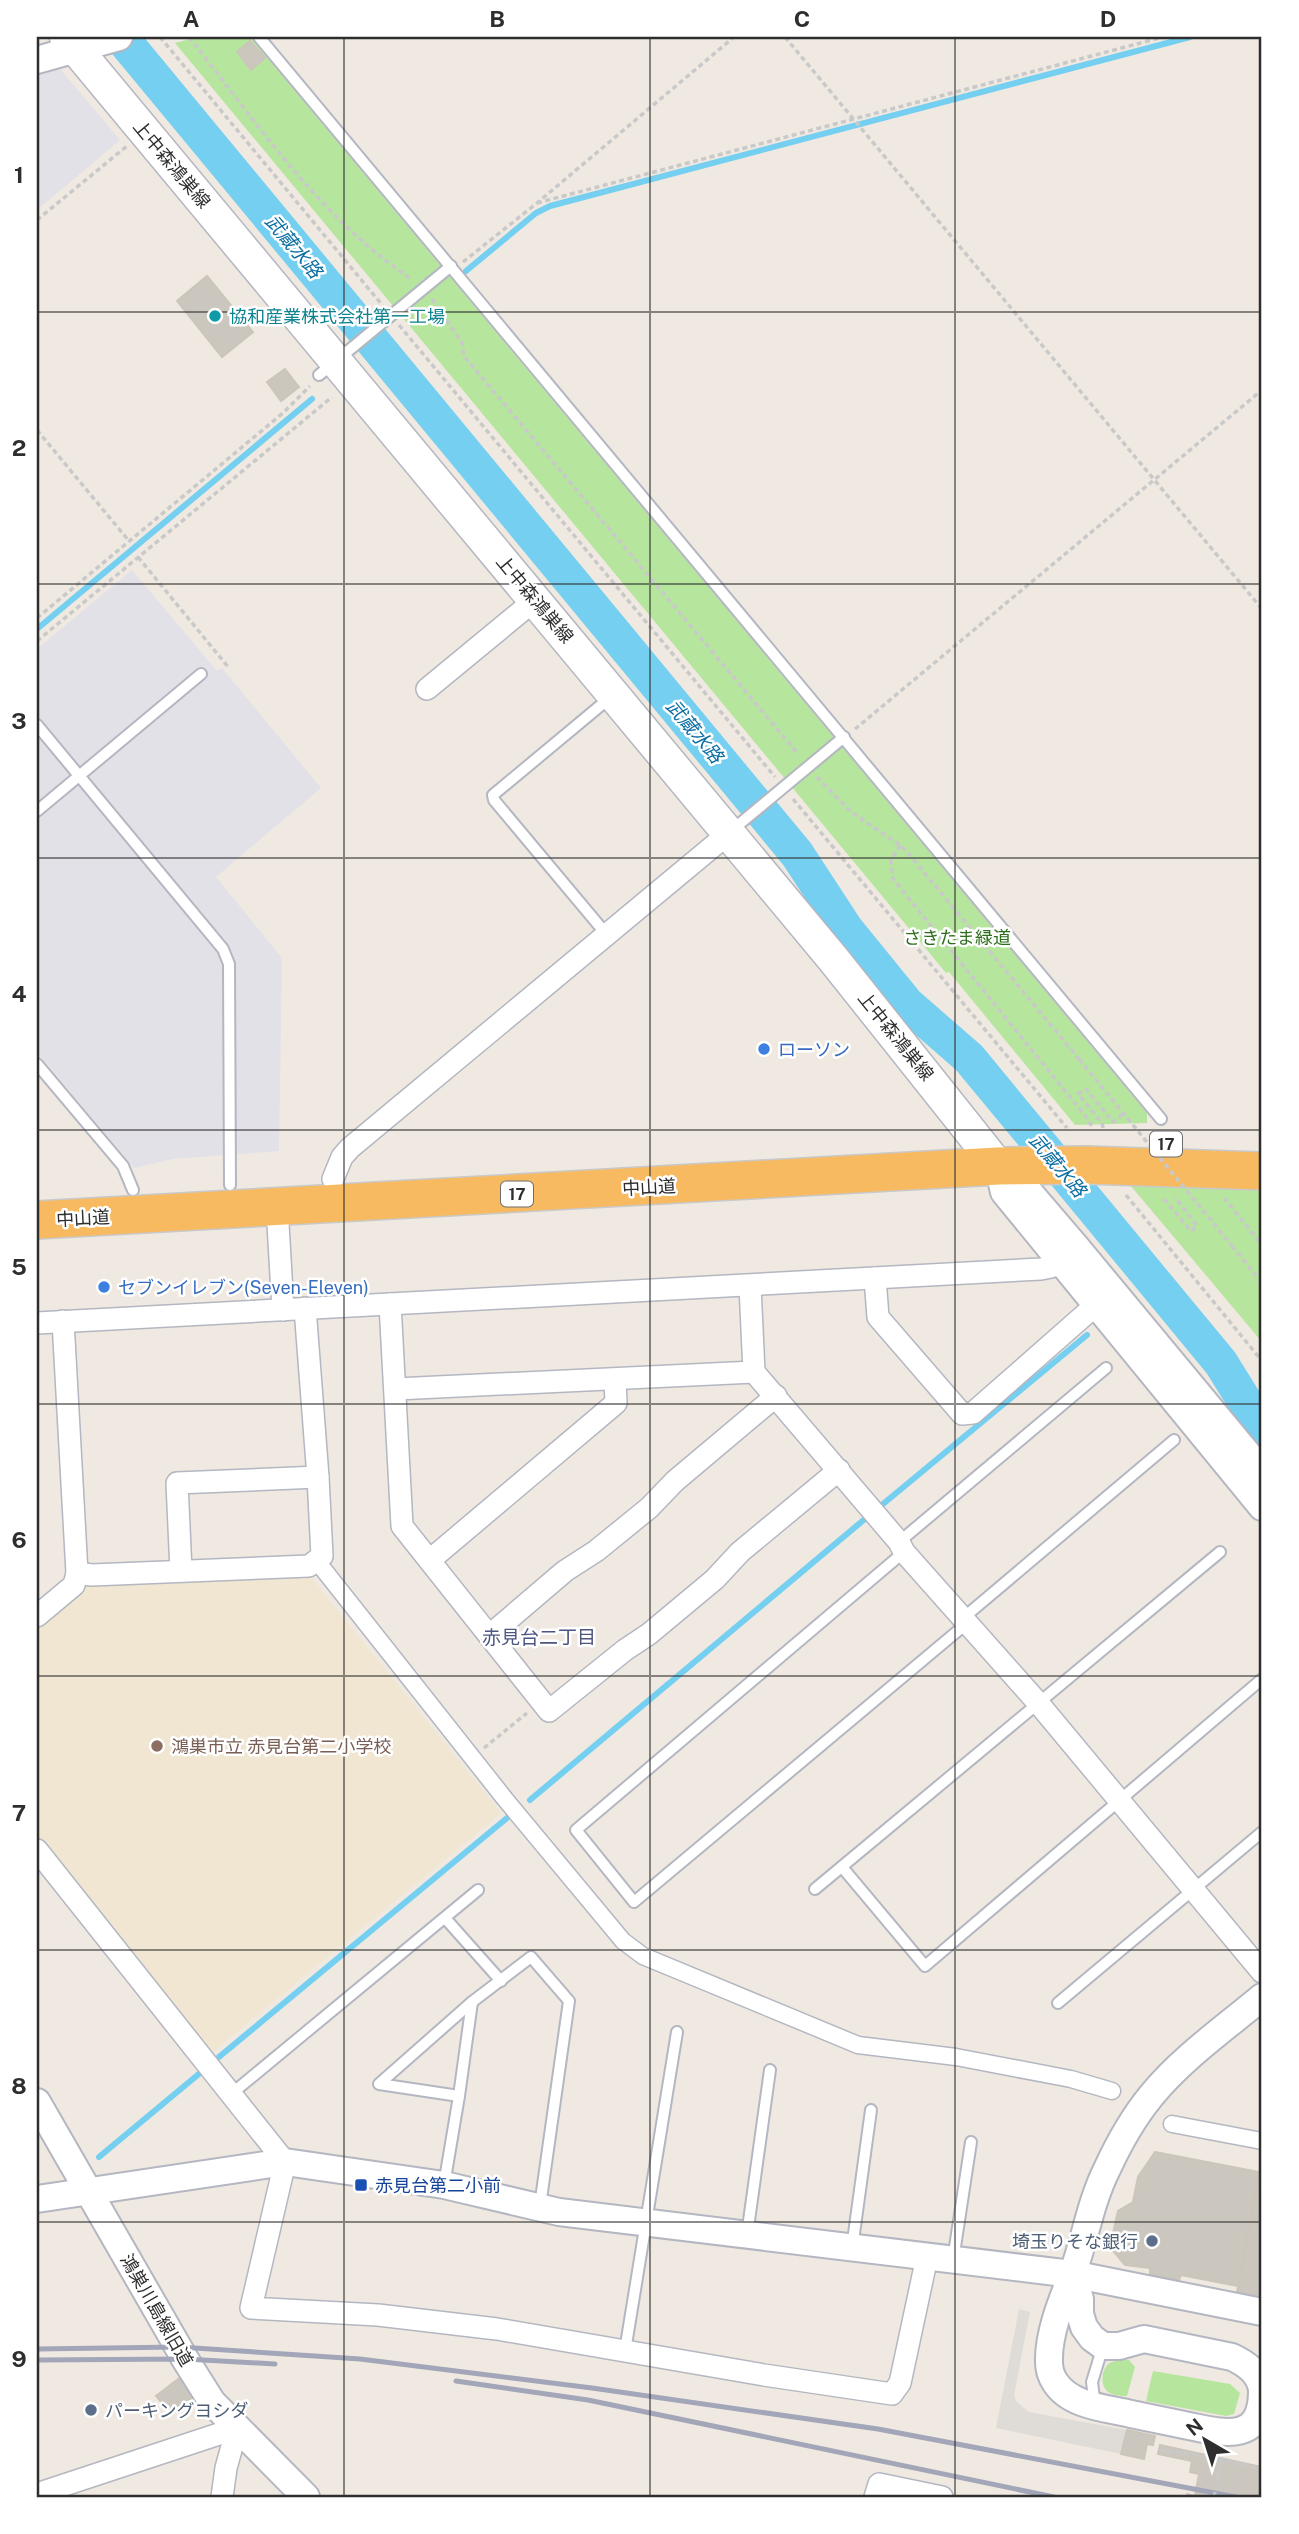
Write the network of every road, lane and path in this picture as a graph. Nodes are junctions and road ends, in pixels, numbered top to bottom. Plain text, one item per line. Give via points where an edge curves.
1 (160, 37) edge
2 (189, 37) edge
3 (259, 37) edge
4 (734, 37) edge
5 (785, 37) edge
6 (1163, 37) edge
7 (89, 41) edge
8 (37, 60) edge
9 (855, 118) junction
10 (126, 146) dead end
11 (537, 203) junction
12 (37, 220) edge
13 (451, 266) junction
14 (425, 289) junction
15 (388, 319) junction
16 (335, 362) junction
17 (1262, 390) edge
18 (332, 396) dead end
19 (37, 430) edge
20 (1154, 479) junction
21 (129, 541) junction
22 (138, 556) junction
23 (535, 600) junction
24 (1262, 609) edge
25 (37, 618) edge
26 (37, 641) edge
27 (229, 668) dead end
28 (201, 674) dead end
29 (427, 689) dead end
30 (614, 695) junction
31 (37, 725) edge
32 (844, 737) junction
33 (803, 761) dead end
34 (813, 772) dead end
35 (80, 775) junction
36 (779, 782) dead end
37 (789, 794) dead end
38 (37, 811) edge
39 (736, 827) junction
40 (900, 845) junction
41 (607, 935) junction
42 (37, 1064) edge
43 (1123, 1114) junction
44 (1161, 1119) dead end
45 (1103, 1128) dead end
46 (1079, 1141) junction
47 (1262, 1148) edge
48 (1003, 1155) junction
49 (1262, 1171) edge
50 (333, 1179) junction
51 (230, 1185) junction
52 (133, 1189) junction
53 (1121, 1189) dead end
54 (1219, 1192) dead end
55 (37, 1196) edge
56 (1175, 1196) dead end
57 (1164, 1199) dead end
58 (276, 1207) junction
59 (37, 1220) edge
60 (1254, 1235) junction
61 (1262, 1237) edge
62 (1262, 1245) edge
63 (1069, 1255) junction
64 (875, 1278) junction
65 (1262, 1283) edge
66 (750, 1286) junction
67 (390, 1304) junction
68 (1097, 1304) junction
69 (305, 1308) junction
70 (283, 1310) junction
71 (63, 1321) junction
72 (37, 1323) edge
73 (1262, 1361) edge
74 (1105, 1368) dead end
75 (754, 1372) junction
76 (615, 1380) junction
77 (396, 1389) junction
78 (776, 1396) junction
79 (1174, 1440) dead end
80 (839, 1470) junction
81 (1262, 1471) edge
82 (318, 1477) junction
83 (1262, 1507) edge
84 (902, 1547) junction
85 (1220, 1552) dead end
86 (316, 1560) junction
87 (430, 1560) junction
88 (181, 1571) junction
89 (77, 1573) junction
90 (37, 1616) edge
91 (964, 1621) junction
92 (490, 1635) junction
93 (1262, 1679) edge
94 (542, 1701) junction
95 (1038, 1703) junction
96 (473, 1757) junction
97 (1119, 1800) junction
98 (1262, 1832) edge
99 (37, 1850) edge
100 (842, 1867) junction
101 (815, 1889) dead end
102 (1194, 1889) junction
103 (478, 1890) dead end
104 (445, 1918) junction
105 (1262, 1972) edge
106 (501, 1981) junction
107 (1262, 1997) edge
108 (472, 2002) junction
109 (1058, 2003) dead end
110 (677, 2032) dead end
111 (770, 2070) dead end
112 (1112, 2091) dead end
113 (230, 2095) junction
114 (459, 2096) junction
115 (37, 2102) edge
116 (871, 2110) dead end
117 (1171, 2124) dead end
118 (1262, 2141) edge
119 (971, 2142) dead end
120 (285, 2162) junction
121 (444, 2185) junction
122 (88, 2191) junction
123 (37, 2199) edge
124 (540, 2209) junction
125 (646, 2223) junction
126 (747, 2235) junction
127 (852, 2248) junction
128 (927, 2257) junction
129 (953, 2260) junction
130 (1072, 2274) junction
131 (1262, 2312) edge
132 (1103, 2346) junction
133 (625, 2351) junction
134 (1095, 2406) junction
135 (237, 2428) junction
136 (1158, 2450) dead end
137 (1222, 2459) junction
138 (1262, 2469) edge
139 (37, 2494) edge
140 (222, 2497) edge
141 (306, 2497) edge
142 (875, 2497) edge
143 (942, 2497) edge
144 (1214, 2497) edge

1 - 15 path
2 - 14 path via 313,194 380,259
3 - 13 lane
4 - 11 path
5 - 9 path
6 - 9 path
7 - 8 street
7 - 16 main road, 上中森鴻巣線
9 - 11 path
9 - 20 path
10 - 12 path
11 - 13 path via 464,261
13 - 14 lane
13 - 32 lane
14 - 15 lane
14 - 33 path via 461,343 464,356
15 - 16 lane
15 - 36 path
16 - 21 path via 283,413
16 - 23 main road, 上中森鴻巣線
17 - 20 path
18 - 22 path
19 - 21 path
20 - 24 path
20 - 32 path
21 - 25 path
22 - 26 path
22 - 27 path
23 - 29 street
23 - 30 main road, 上中森鴻巣線
28 - 35 lane
30 - 39 main road, 上中森鴻巣線
30 - 41 lane via 493,795
31 - 35 lane
32 - 39 lane
32 - 44 lane
34 - 40 path via 851,812
35 - 38 lane
35 - 51 lane via 223,949 229,964
37 - 46 path
39 - 41 street
39 - 48 main road, 上中森鴻巣線 via 834,960
40 - 43 path, bridge
40 - 46 path via 891,860 893,879 1087,1118
41 - 50 street via 350,1149
42 - 52 lane via 123,1166
43 - 45 path via 1112,1122 1086,1089 1078,1094
43 - 65 path, bridge
46 - 47 highway, 中山道 / 17
46 - 48 highway, 中山道 / 17
46 - 49 highway, 中山道 / 17
48 - 50 highway, 中山道 / 17
48 - 58 highway, 中山道 / 17
48 - 63 street
50 - 51 highway, 中山道 / 17
51 - 52 highway, 中山道 / 17
52 - 55 highway, 中山道 / 17
53 - 73 path
54 - 60 path
56 - 57 path via 1197,1226 1191,1231
58 - 59 highway, 中山道 / 17
58 - 70 street
60 - 61 path
60 - 62 path
63 - 64 street via 1041,1269
63 - 68 street
63 - 81 street
64 - 66 street
64 - 68 street via 878,1317 962,1414 973,1413
66 - 67 street
66 - 75 street
67 - 69 street
67 - 77 street
68 - 83 street
69 - 70 street
69 - 82 street
70 - 71 street
71 - 72 street
71 - 89 street
74 - 84 lane
75 - 76 street
75 - 78 street
76 - 77 street
76 - 87 street via 616,1403
77 - 87 street via 402,1526
78 - 80 street
78 - 92 street via 675,1480 649,1508
79 - 91 lane
80 - 84 street
80 - 94 street via 649,1634 550,1710
82 - 86 street via 322,1556
82 - 88 street via 177,1483
84 - 91 street
84 - 91 lane via 576,1830 634,1902
85 - 95 lane
86 - 88 street via 309,1566
86 - 96 street
87 - 92 street
88 - 89 street
89 - 90 street via 74,1584
91 - 95 street
92 - 94 street
93 - 97 lane
94 - 96 path
95 - 97 street
95 - 100 lane
96 - 112 street via 623,1941 643,1956 858,2045 956,2057
97 - 100 lane via 925,1966
97 - 102 street
98 - 102 lane
99 - 113 street
100 - 101 lane
102 - 105 street
102 - 109 lane
103 - 104 lane
104 - 106 lane
104 - 113 lane
106 - 108 lane
106 - 124 lane via 531,1957 569,2001
107 - 130 street via 1174,2072 1133,2120 1105,2171
108 - 114 lane
108 - 114 lane via 379,2084
110 - 125 lane
111 - 126 lane
113 - 120 street
114 - 121 lane
115 - 122 street, 鴻巣川島線旧道
116 - 127 lane
117 - 118 street
119 - 129 lane
120 - 121 street
120 - 122 street
120 - 133 street via 251,2308 378,2315
121 - 124 street
122 - 123 street
122 - 135 street, 鴻巣川島線旧道 via 212,2402
124 - 125 street
125 - 126 street
125 - 133 lane
126 - 127 street
127 - 128 street
128 - 129 street
128 - 133 street via 900,2383 892,2394
129 - 130 street
130 - 131 street
130 - 132 street via 1084,2327
130 - 134 street via 1061,2296 1050,2371 1063,2391
132 - 134 lane via 1091,2382
132 - 134 street via 1144,2339 1232,2357 1257,2376 1262,2397 1247,2428 1225,2434
135 - 139 street
135 - 140 street
135 - 141 street, 鴻巣川島線旧道
136 - 137 path
137 - 138 path
137 - 144 path, bridge
142 - 143 street via 879,2484

